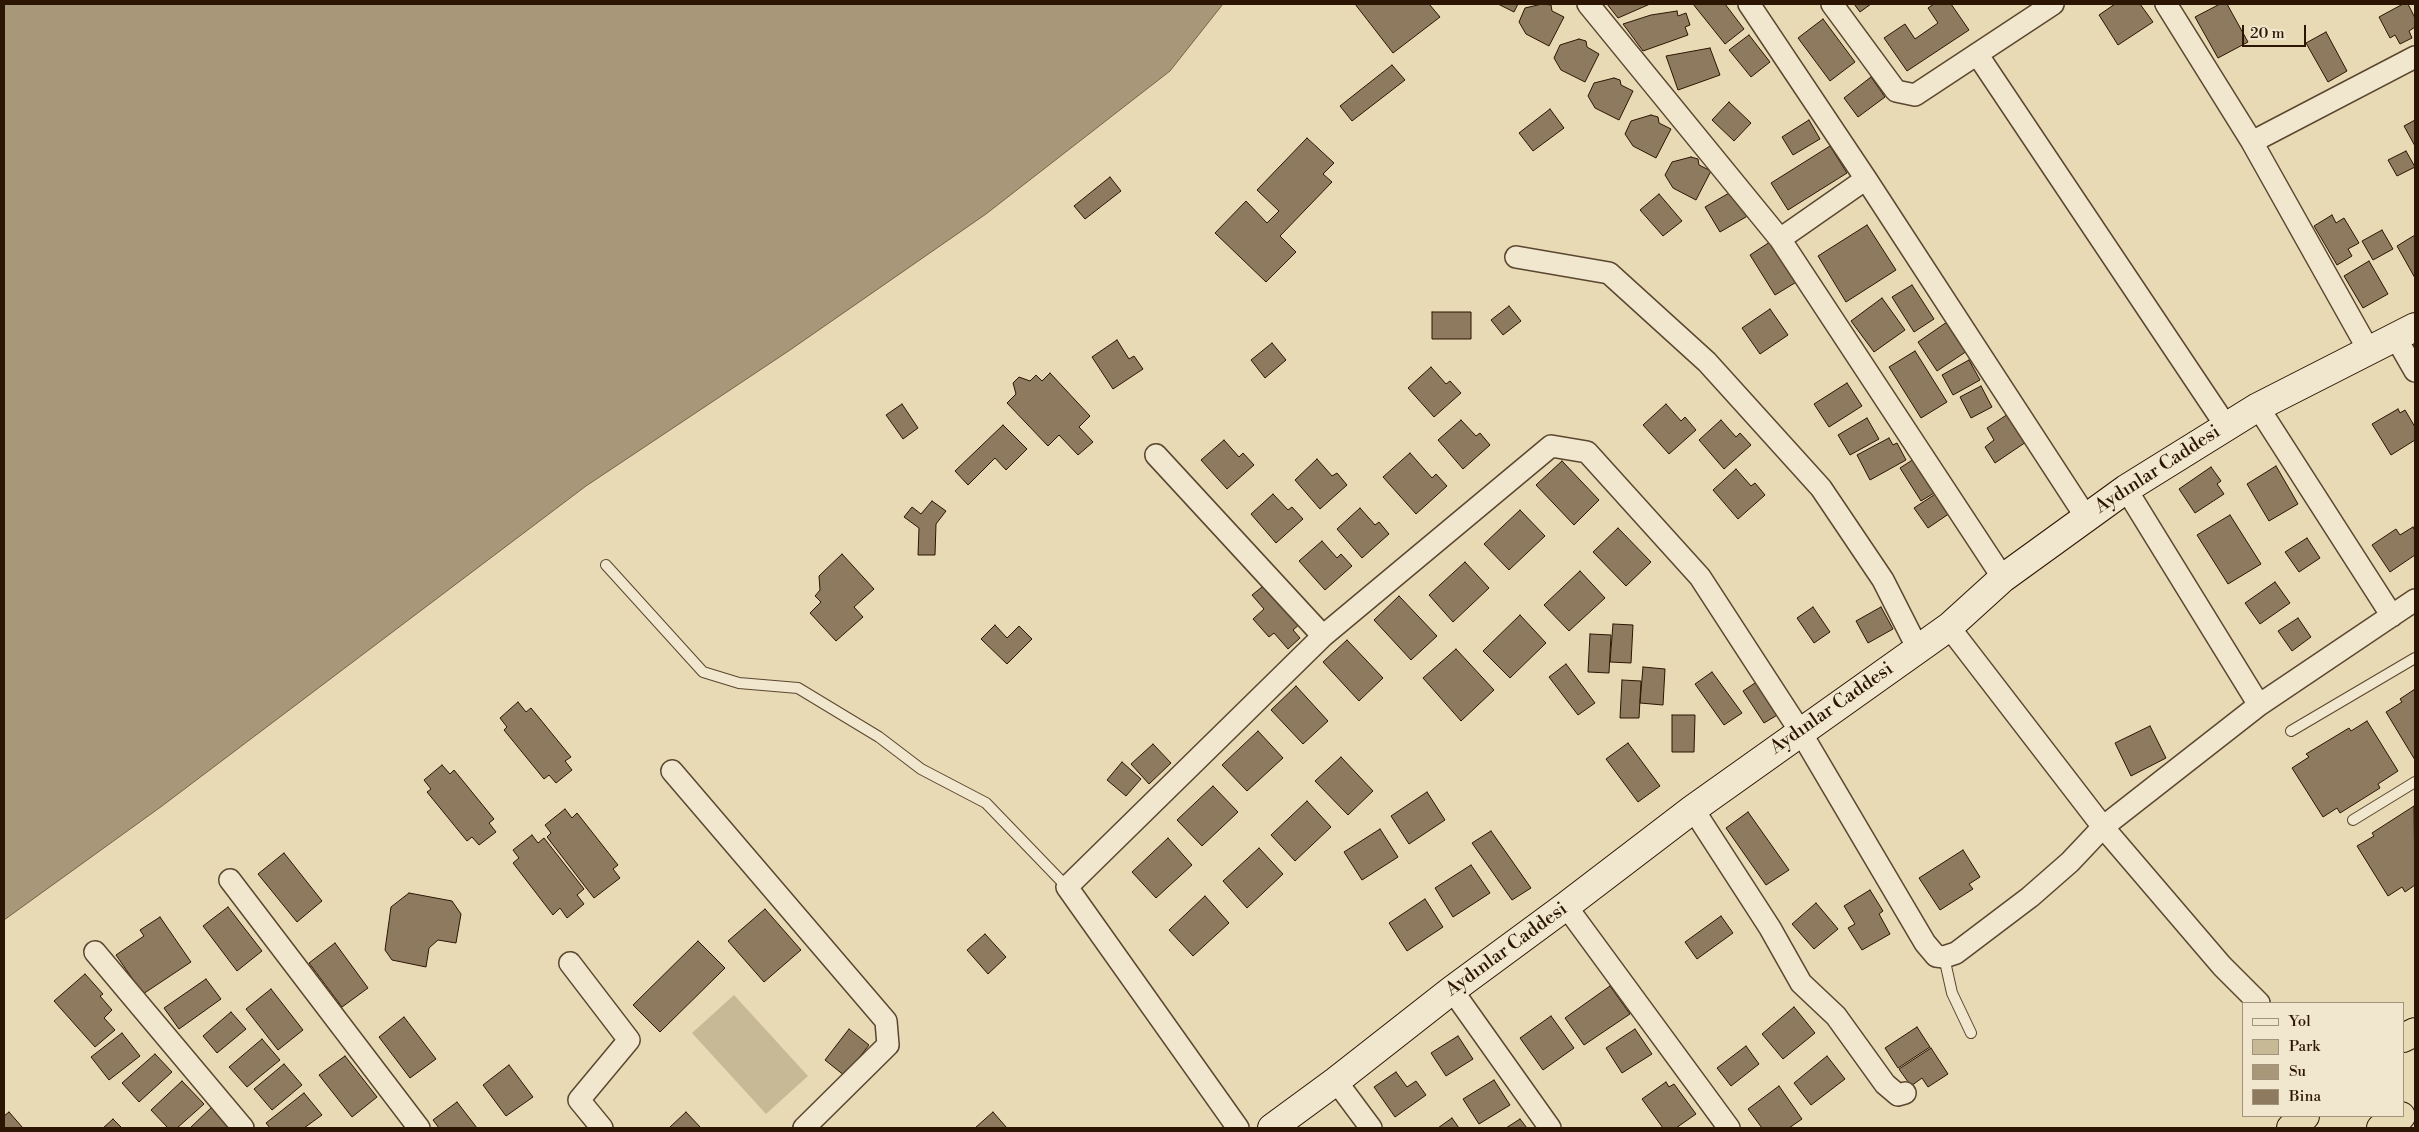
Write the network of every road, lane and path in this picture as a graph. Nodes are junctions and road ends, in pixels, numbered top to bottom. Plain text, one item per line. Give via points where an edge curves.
1 (1588, 4) edge
2 (1749, 4) edge
3 (1832, 4) edge
4 (2053, 4) edge
5 (2171, 5) edge
6 (1977, 54) junction
7 (2415, 57) edge
8 (2252, 142) junction
9 (1866, 179) junction
10 (1780, 239) junction
11 (1516, 257) dead end
12 (2406, 332) edge
13 (2368, 349) junction
14 (2415, 371) edge
15 (2258, 407) junction
16 (2226, 426) junction
17 (1156, 455) dead end
18 (2126, 489) junction
19 (2086, 517) junction
20 (606, 564) dead end
21 (2003, 578) junction
22 (2415, 600) edge
23 (2392, 616) junction
24 (1949, 627) junction
25 (1323, 636) junction
26 (1918, 649) junction
27 (2415, 658) edge
28 (2259, 705) junction
29 (1800, 731) junction
30 (2291, 731) dead end
31 (672, 771) dead end
32 (2415, 782) edge
33 (1693, 809) junction
34 (2353, 820) dead end
35 (2103, 827) junction
36 (230, 880) dead end
37 (1067, 887) junction
38 (1566, 906) junction
39 (95, 952) dead end
40 (1944, 957) junction
41 (570, 963) dead end
42 (1452, 990) junction
43 (2258, 1002) edge
44 (1971, 1034) dead end
45 (1336, 1081) junction
46 (1905, 1093) dead end
47 (2415, 1107) edge
48 (2404, 1114) edge
49 (2304, 1117) edge
50 (2399, 1117) edge
51 (243, 1128) edge
52 (419, 1128) edge
53 (602, 1128) edge
54 (804, 1128) edge
55 (1238, 1128) edge
56 (1272, 1128) edge
57 (1370, 1128) edge
58 (1550, 1128) edge
59 (1729, 1128) edge
60 (2291, 1128) edge
61 (2381, 1128) edge

1 - 10 street
2 - 9 street
3 - 6 street via 1896,91 1915,95
4 - 6 street
5 - 8 street
6 - 16 street
7 - 8 street
8 - 13 street
9 - 10 street
9 - 19 street
10 - 21 street
11 - 26 street via 1609,273 1708,362 1821,488 1883,580
12 - 13 street, Aydınlar Caddesi
12 - 14 street
13 - 15 street, Aydınlar Caddesi
15 - 16 street, Aydınlar Caddesi
15 - 23 street
16 - 18 street, Aydınlar Caddesi
17 - 25 street
18 - 19 street, Aydınlar Caddesi
18 - 28 street
19 - 21 street, Aydınlar Caddesi
20 - 37 lane via 703,672 739,683 798,688 879,737 922,769 986,802
21 - 24 street, Aydınlar Caddesi
22 - 23 street
23 - 28 street
24 - 26 street, Aydınlar Caddesi
24 - 35 street
25 - 29 street via 1551,446 1587,452 1700,577
25 - 37 street
26 - 29 street, Aydınlar Caddesi
27 - 30 lane
28 - 35 street
29 - 33 street, Aydınlar Caddesi
29 - 40 street via 1925,943 1936,956
31 - 54 street via 886,1021 888,1045
32 - 34 lane
33 - 38 street, Aydınlar Caddesi
33 - 46 street via 1770,928 1801,983 1836,1016 1885,1084 1898,1095
35 - 40 street via 2030,897 1956,954
35 - 43 street via 2222,966
36 - 52 street
37 - 55 street
38 - 42 street, Aydınlar Caddesi
38 - 59 street
39 - 51 street
40 - 44 lane via 1952,994
41 - 53 street via 629,1040 580,1100
42 - 45 street, Aydınlar Caddesi
42 - 58 street
45 - 56 street, Aydınlar Caddesi
45 - 57 street
47 - 48 highway
49 - 60 highway
50 - 61 highway

